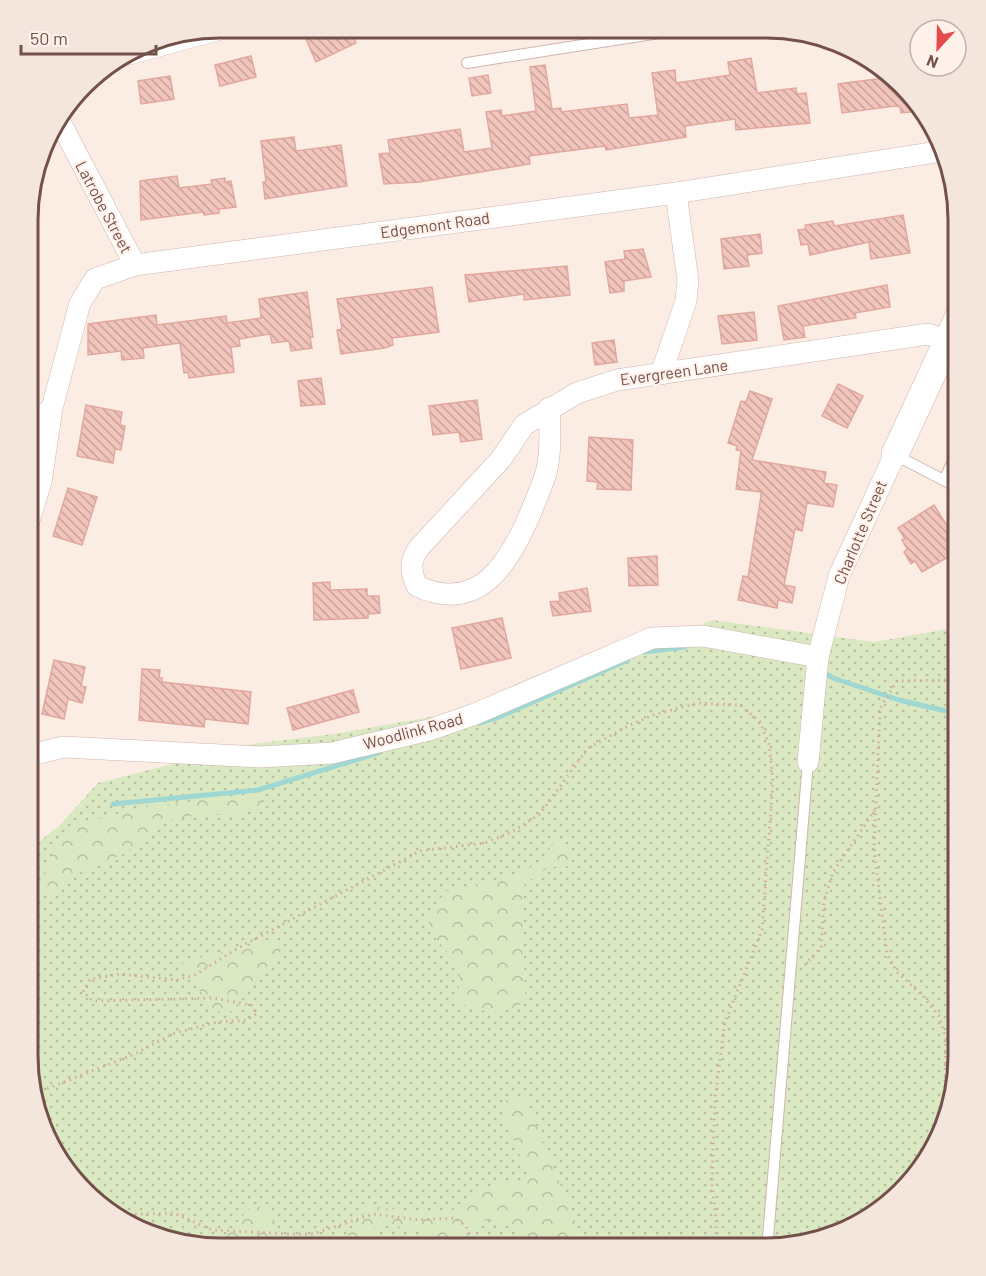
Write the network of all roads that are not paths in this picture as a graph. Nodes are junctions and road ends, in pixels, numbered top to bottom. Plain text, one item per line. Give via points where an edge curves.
1 (627, 38) edge
2 (467, 63) dead end
3 (63, 127) edge
4 (936, 152) edge
5 (676, 193) junction
6 (135, 265) junction
7 (947, 340) joint
8 (661, 374) junction
9 (52, 408) junction
10 (549, 408) junction
11 (38, 419) edge
12 (895, 454) junction
13 (948, 471) edge
14 (944, 480) junction
15 (948, 482) edge
16 (38, 492) edge
17 (818, 657) junction
18 (38, 753) edge
19 (808, 762) joint
20 (768, 1238) edge

1 - 2 lane
3 - 6 street, Latrobe Street
4 - 5 street, Edgemont Road
5 - 6 street, Edgemont Road
5 - 8 street via 688,281 686,300
6 - 9 street, Edgemont Road via 95,279 80,303
7 - 8 street, Evergreen Lane via 928,334
7 - 12 street, Charlotte Street
8 - 10 street, Evergreen Lane via 617,380 577,393
9 - 11 street
9 - 16 street, Edgemont Road
10 - 10 street, Evergreen Lane via 547,471 510,556 499,572 472,590 433,594 417,586 411,560 501,459 525,425
12 - 14 lane
12 - 17 street, Charlotte Street via 839,576
13 - 14 lane
14 - 15 lane
17 - 18 street, Woodlink Road via 703,636 652,638 475,714 429,730 332,753 259,757 63,747
17 - 19 street, Charlotte Street
19 - 20 lane

